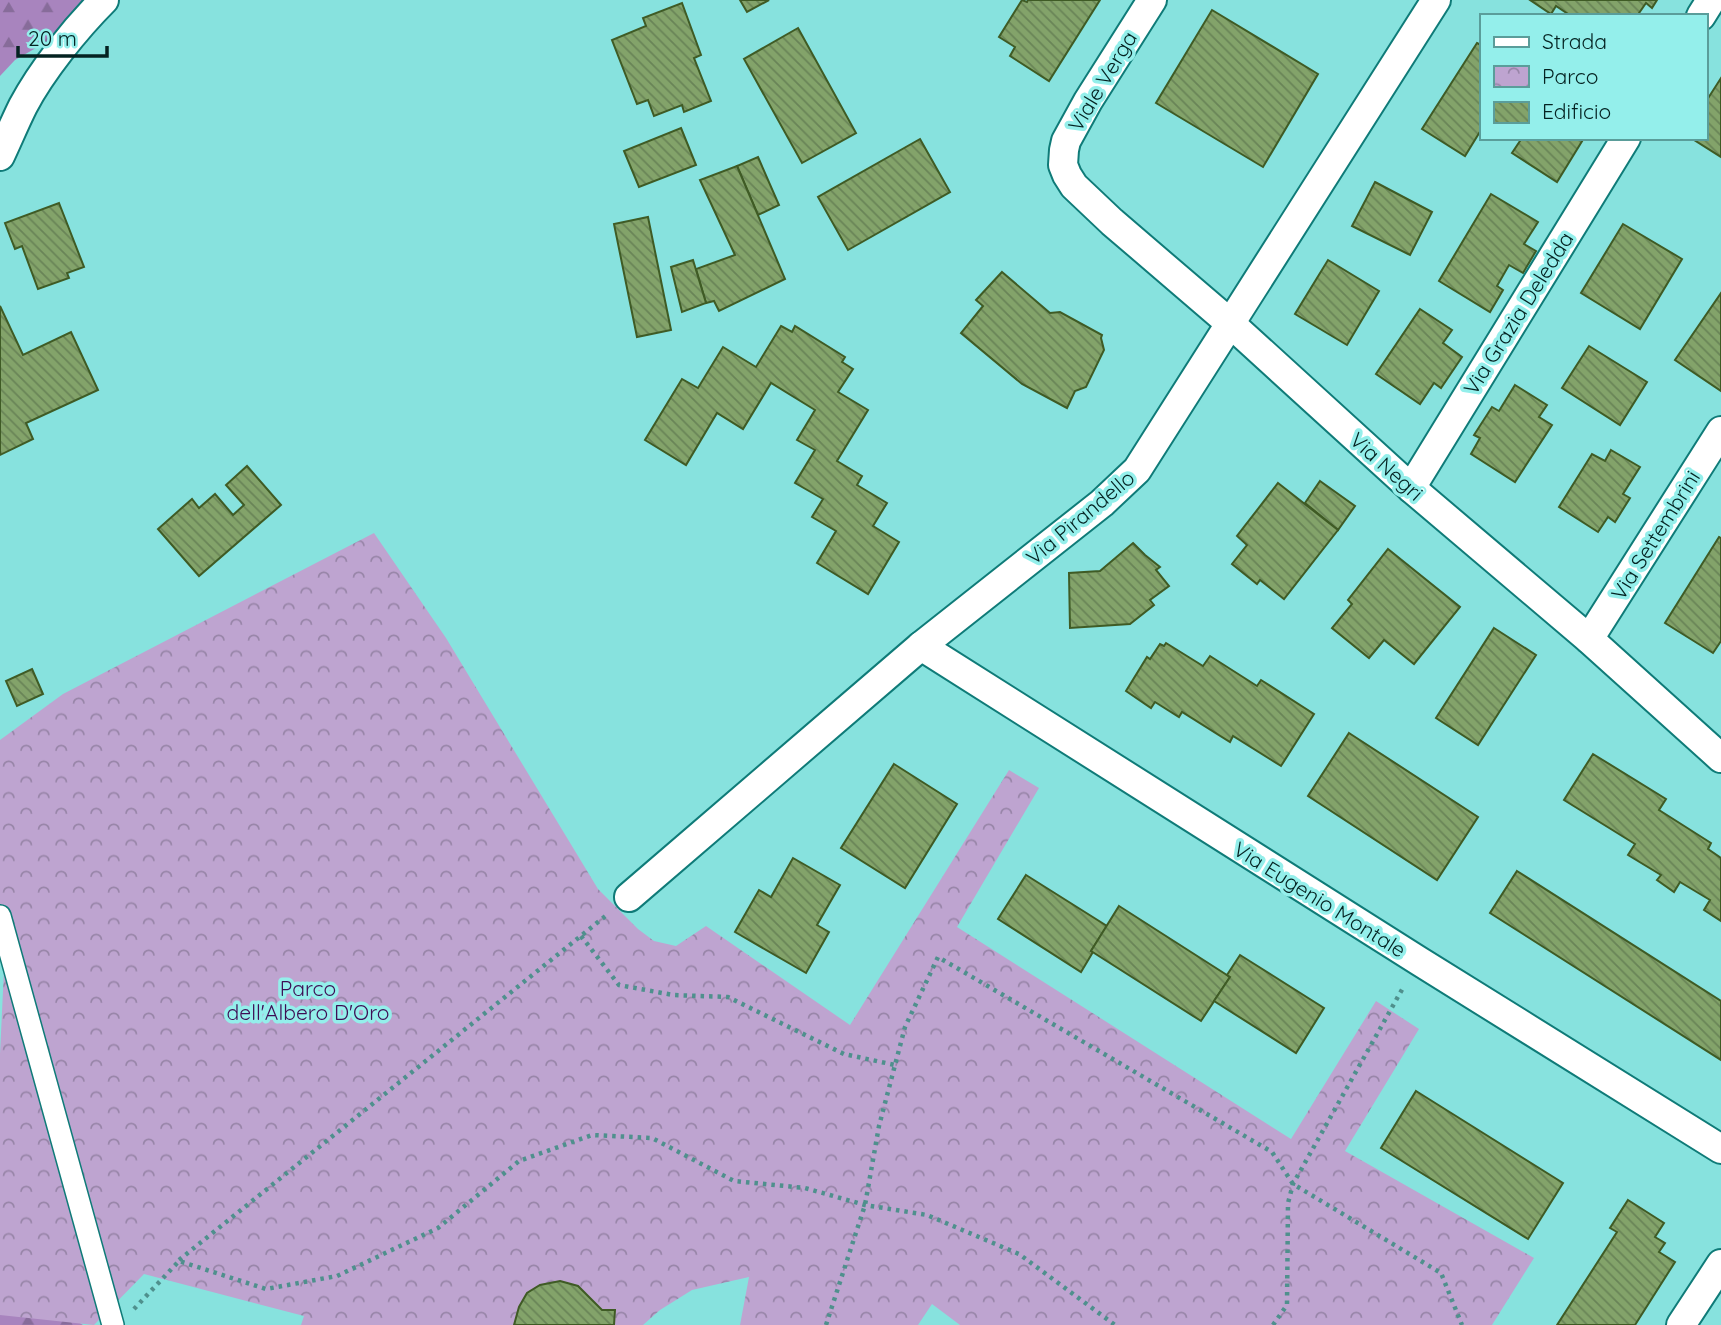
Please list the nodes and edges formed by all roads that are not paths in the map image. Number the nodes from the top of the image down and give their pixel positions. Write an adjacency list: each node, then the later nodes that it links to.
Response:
1 (104, 0): 5 (street)
2 (1152, 0): 6 (street, Viale Verga)
3 (1436, 0): 7 (street, Via Pirandello)
4 (1625, 140): 9 (street, Via Grazia Deledda)
5 (0, 156)
6 (1063, 165): 7 (street, Via Negri)
7 (1231, 324): 9 (street, Via Negri); 11 (street, Via Pirandello)
8 (1721, 431): 10 (street, Via Settembrini)
9 (1411, 488): 10 (street, Via Negri)
10 (1588, 639): 12 (street, Via Negri)
11 (920, 646): 13 (street, Via Pirandello); 15 (street, Via Eugenio Montale)
12 (1721, 758)
13 (629, 897)
14 (0, 915): 17 (street)
15 (1721, 1149)
16 (1721, 1264): 18 (street)
17 (120, 1320)
18 (1681, 1325)

